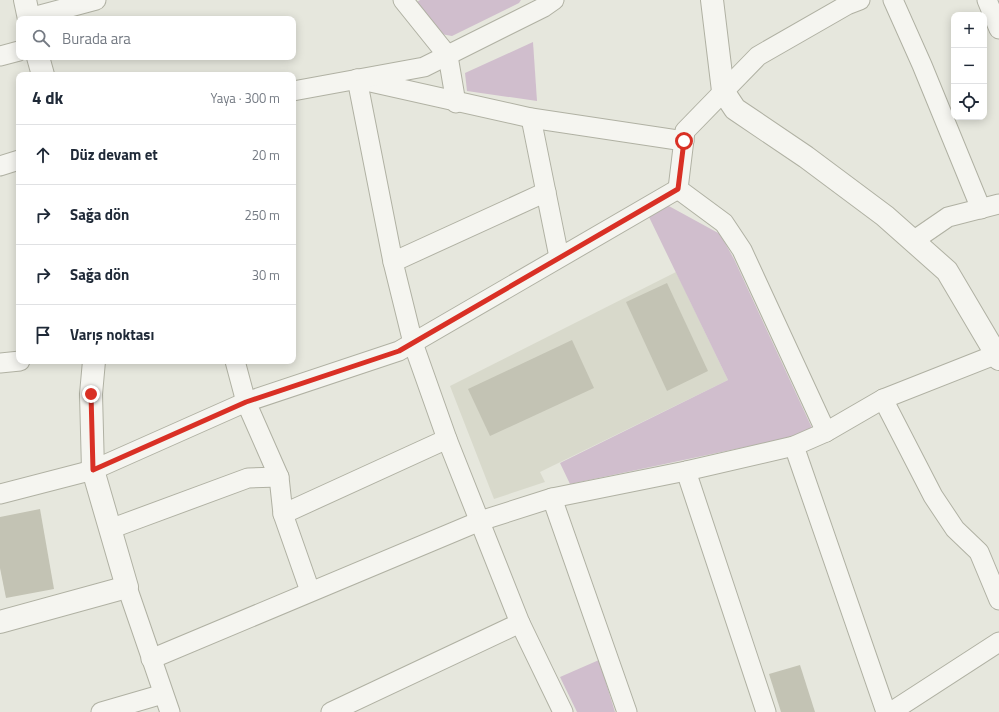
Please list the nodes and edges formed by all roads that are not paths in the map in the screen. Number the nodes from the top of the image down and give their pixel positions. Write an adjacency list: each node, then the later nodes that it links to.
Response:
1 (96, 0): 8 (street)
2 (403, 0): 12 (street)
3 (712, 0): 17 (street)
4 (860, 0): 17 (street)
5 (893, 0): 26 (street)
6 (987, 0): 9 (street)
7 (546, 2): 12 (street)
8 (28, 12)
9 (999, 29)
10 (16, 52): 11 (street)
11 (0, 56)
12 (448, 56): 15 (street); 18 (street)
13 (39, 60): 14 (street)
14 (41, 72)
15 (358, 79): 16 (street); 18 (street); 29 (street)
16 (296, 90)
17 (723, 91): 20 (street); 27 (street)
18 (456, 102): 19 (street)
19 (531, 118): 20 (street); 24 (street)
20 (684, 141): 23 (street)
21 (16, 161): 22 (street)
22 (0, 166)
23 (678, 189): 28 (street); 38 (street)
24 (546, 192): 28 (street); 29 (street)
25 (999, 204): 26 (street)
26 (980, 209): 27 (street)
27 (913, 241): 31 (street)
28 (559, 257): 30 (street)
29 (393, 262): 30 (street)
30 (413, 343): 37 (street); 39 (street)
31 (998, 356): 36 (street)
32 (16, 361): 33 (street)
33 (0, 363)
34 (94, 364): 41 (street)
35 (236, 364): 37 (street)
36 (883, 399): 38 (street); 51 (street)
37 (246, 402): 41 (street); 43 (street)
38 (826, 432): 40 (street)
39 (447, 439): 46 (street); 47 (street)
40 (794, 446): 42 (street); 63 (street)
41 (93, 470): 44 (street); 48 (street)
42 (686, 471): 45 (street); 62 (street)
43 (279, 477): 46 (street); 48 (street)
44 (0, 494)
45 (552, 498): 47 (street); 61 (street)
46 (283, 514): 50 (street)
47 (480, 521): 50 (street); 53 (street)
48 (110, 529): 49 (street)
49 (127, 588): 52 (street); 55 (street)
50 (310, 591): 55 (street)
51 (999, 600)
52 (0, 622)
53 (520, 623): 59 (street); 60 (street)
54 (999, 642): 64 (street)
55 (151, 659): 56 (street)
56 (163, 694): 57 (street); 58 (street)
57 (101, 712)
58 (170, 712)
59 (331, 712)
60 (563, 712)
61 (627, 712)
62 (766, 712)
63 (886, 712)
64 (891, 712)

